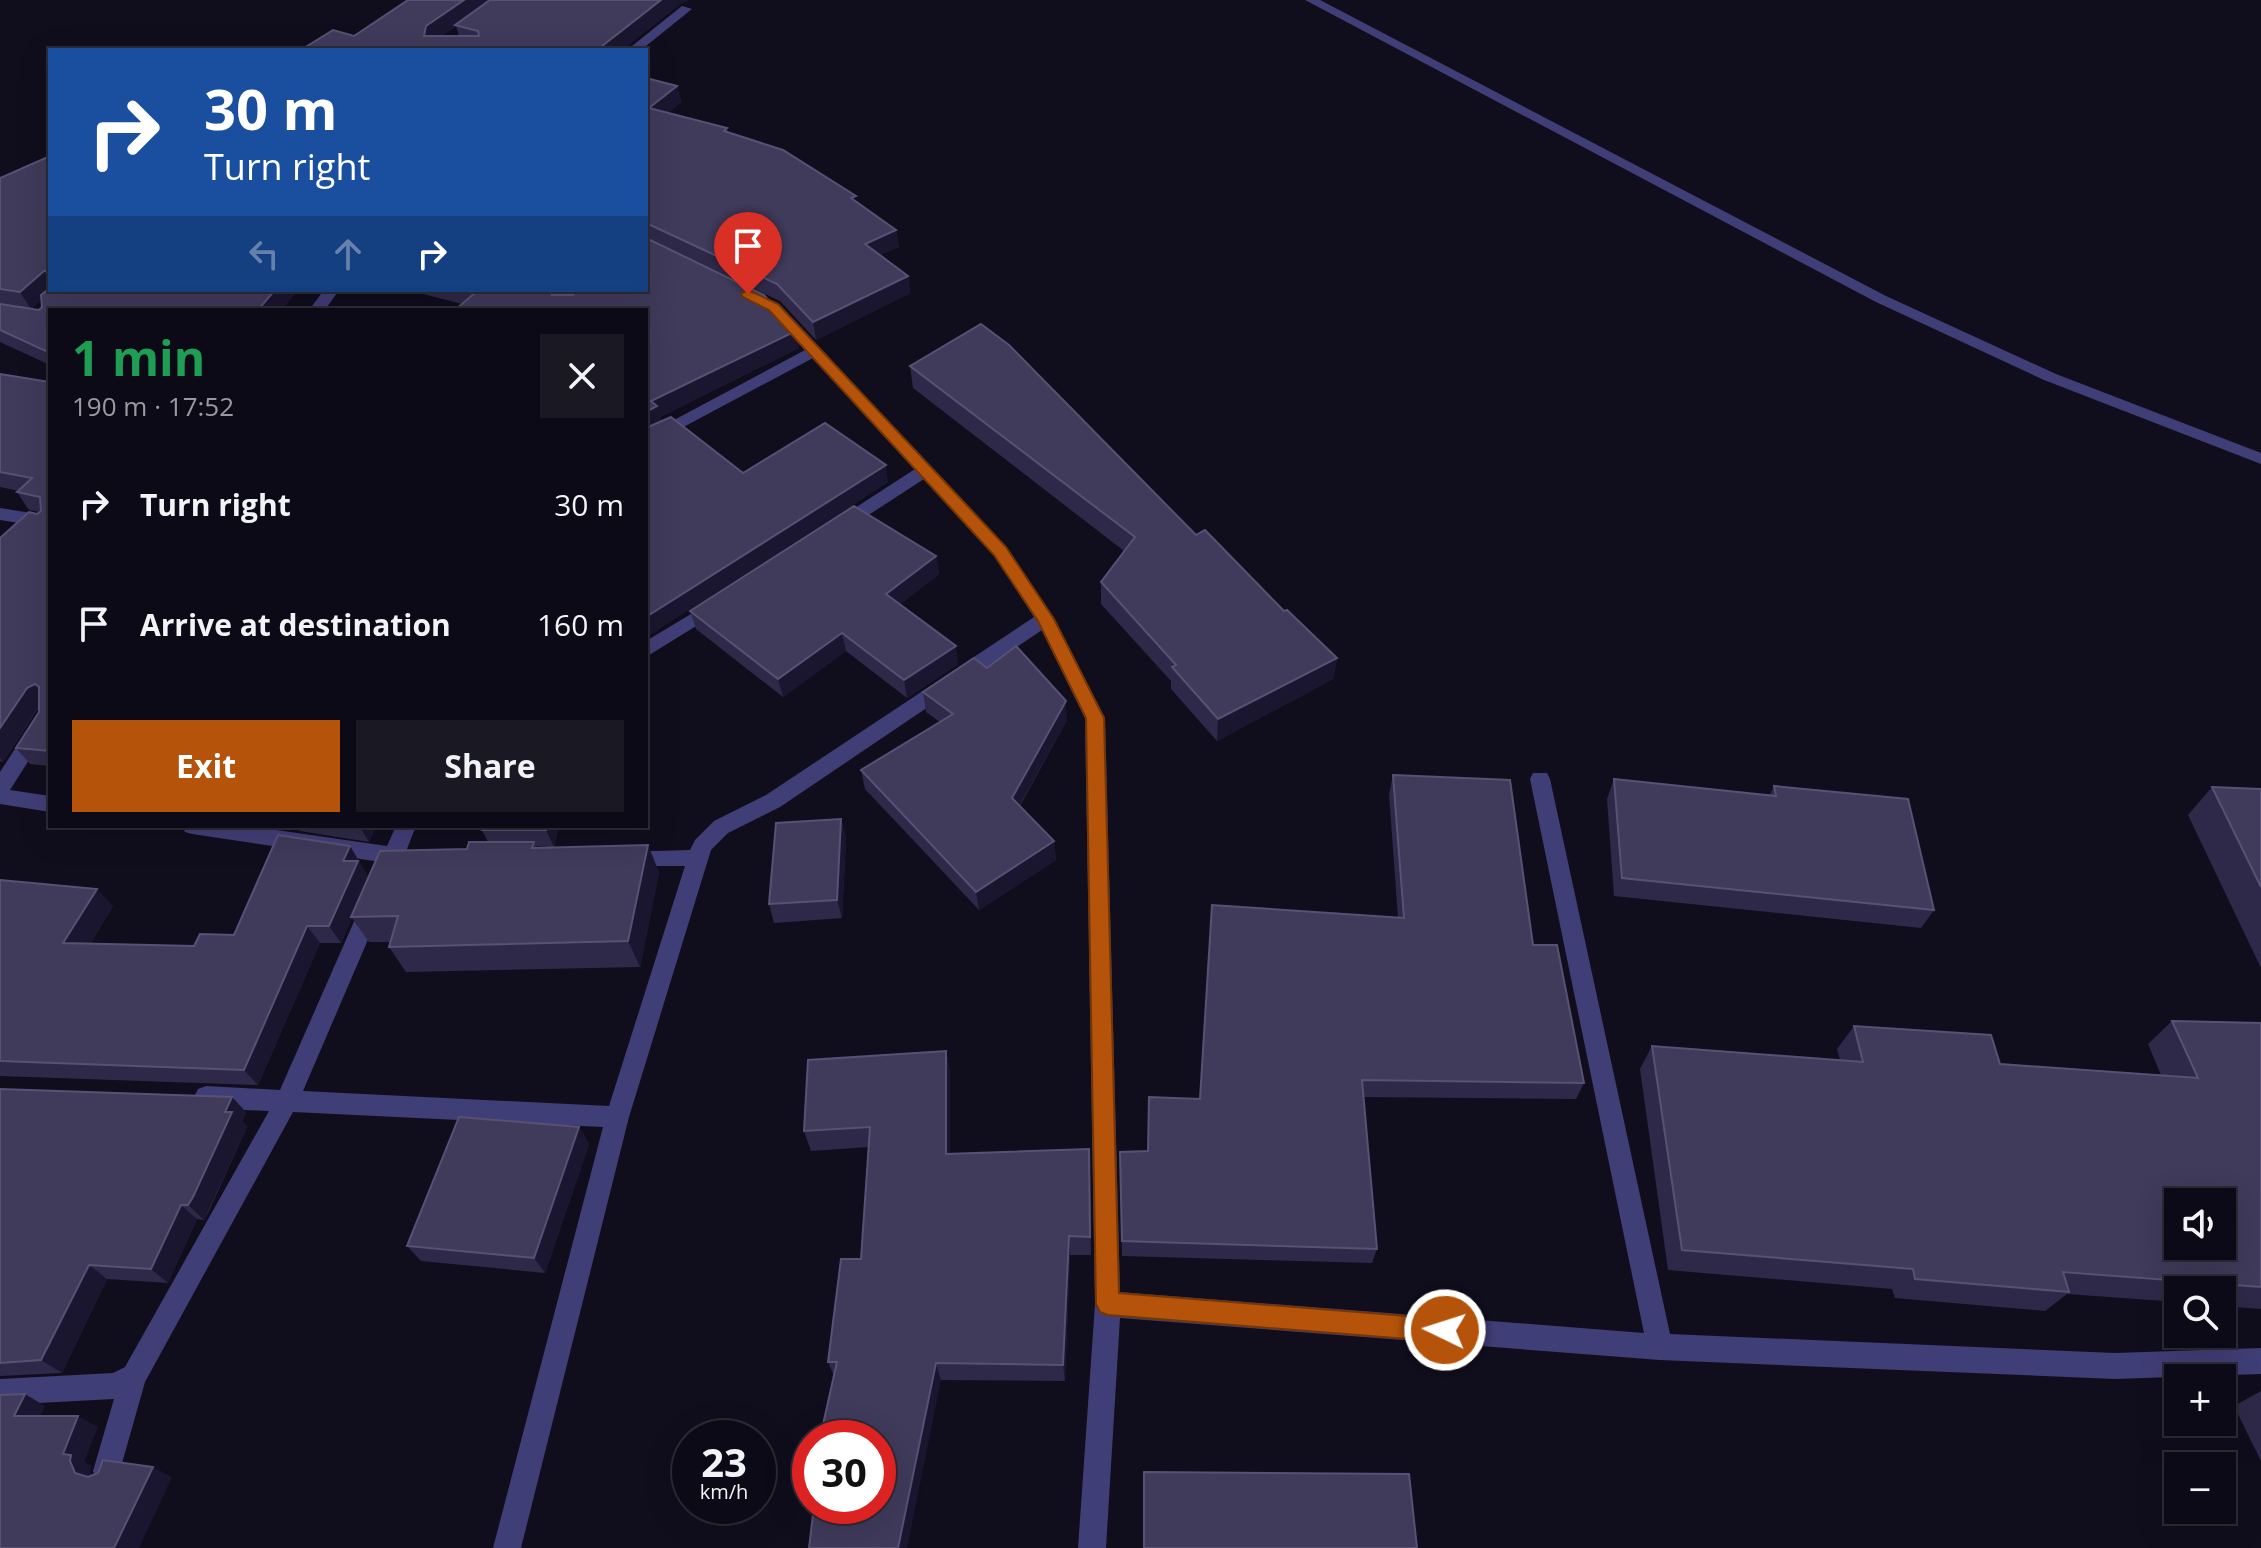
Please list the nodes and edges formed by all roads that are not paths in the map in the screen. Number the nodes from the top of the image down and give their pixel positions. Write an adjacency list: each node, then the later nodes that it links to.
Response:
1 (1311, 0): 7 (street)
2 (686, 9): 3 (street)
3 (636, 48)
4 (745, 293): 5 (street)
5 (815, 351): 6 (street); 8 (street)
6 (648, 441)
7 (2261, 459)
8 (925, 470): 11 (street); 13 (street)
9 (0, 514): 10 (street)
10 (48, 522)
11 (819, 539)
12 (726, 598): 14 (street)
13 (1045, 619): 25 (street); 29 (street)
14 (648, 649)
15 (48, 714): 17 (street)
16 (1540, 779): 30 (street)
17 (0, 788)
18 (0, 796): 19 (street)
19 (48, 804)
20 (205, 828): 22 (street)
21 (405, 828): 22 (street)
22 (393, 857): 23 (street); 27 (street)
23 (425, 857)
24 (601, 858): 25 (street)
25 (696, 858): 28 (street)
26 (175, 1096): 27 (street)
27 (287, 1100): 28 (street); 32 (street)
28 (617, 1117): 35 (street)
29 (1108, 1304): 30 (street); 36 (street)
30 (1660, 1347): 31 (street)
31 (2261, 1361)
32 (134, 1376): 33 (street); 34 (street)
33 (0, 1392)
34 (107, 1471)
35 (507, 1548)
36 (1092, 1548)

